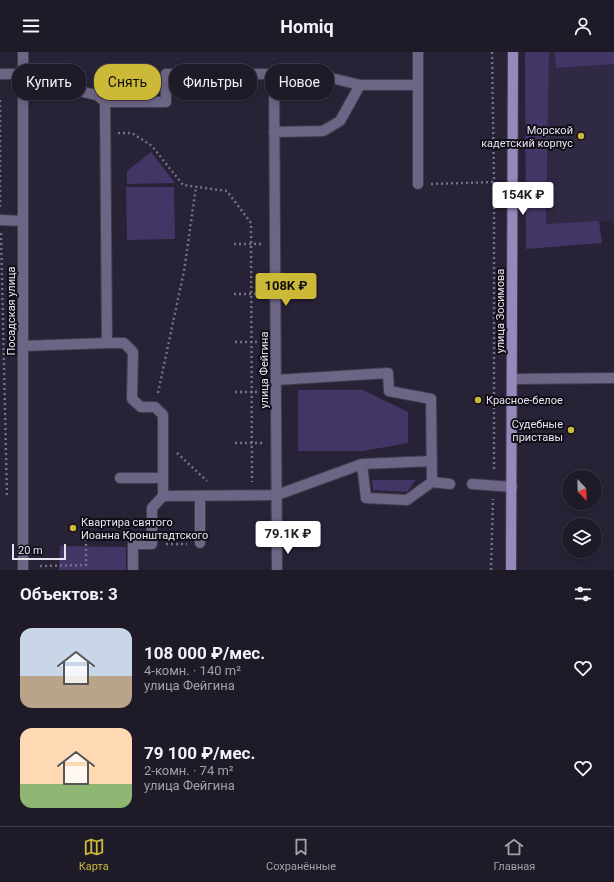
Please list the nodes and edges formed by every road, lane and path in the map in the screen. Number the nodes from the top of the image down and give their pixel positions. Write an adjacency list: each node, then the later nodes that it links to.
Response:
1 (24, 52): 5 (street, Посадская улица)
2 (418, 52): 11 (street)
3 (492, 52): 21 (path)
4 (513, 52): 38 (main road, улица Зосимова)
5 (24, 64)
6 (0, 74): 7 (street)
7 (12, 74)
8 (265, 74): 16 (street)
9 (334, 79): 10 (street)
10 (360, 85): 11 (street); 18 (street)
11 (418, 85): 22 (street)
12 (86, 93): 16 (street)
13 (0, 100): 17 (path)
14 (24, 100): 25 (street, Посадская улица)
15 (274, 100): 18 (street, улица Фейгина)
16 (105, 102): 19 (street)
17 (0, 124): 20 (path)
18 (274, 132): 28 (street, улица Фейгина)
19 (105, 134): 23 (path); 35 (street)
20 (0, 181): 24 (path)
21 (494, 182): 22 (path); 56 (path)
22 (418, 184)
23 (196, 187): 27 (path); 43 (path)
24 (0, 220): 25 (street); 62 (path)
25 (24, 221): 36 (street, Посадская улица)
26 (234, 244): 27 (path)
27 (251, 244): 28 (path); 30 (path)
28 (275, 244): 31 (street, улица Фейгина)
29 (234, 294): 30 (path)
30 (251, 294): 31 (path); 33 (path)
31 (275, 294): 34 (street, улица Фейгина)
32 (235, 342): 33 (path)
33 (252, 342): 34 (path); 41 (path)
34 (276, 342): 39 (street, улица Фейгина)
35 (107, 343): 36 (street); 51 (street)
36 (23, 346): 67 (street, Посадская улица)
37 (614, 378): 38 (street)
38 (512, 379): 57 (main road, улица Зосимова)
39 (276, 380): 42 (street, улица Фейгина); 48 (street)
40 (235, 392): 41 (path)
41 (252, 392): 42 (path); 45 (path)
42 (276, 392): 46 (street, улица Фейгина)
43 (158, 396)
44 (235, 443): 45 (path)
45 (252, 443): 46 (path); 58 (path)
46 (276, 443): 59 (street, улица Фейгина)
47 (176, 453): 55 (path)
48 (432, 461): 49 (street); 52 (street)
49 (362, 464): 52 (street); 59 (street)
50 (120, 478): 51 (street)
51 (163, 478): 60 (street)
52 (432, 482): 53 (street)
53 (450, 484)
54 (472, 484): 56 (street)
55 (211, 486)
56 (494, 486): 57 (street); 70 (path)
57 (512, 487): 71 (main road, улица Зосимова)
58 (252, 495): 59 (street); 61 (street)
59 (277, 495): 69 (street, улица Фейгина)
60 (163, 496): 61 (street); 65 (street)
61 (200, 496): 64 (street)
62 (7, 498)
63 (86, 539): 66 (path)
64 (200, 543): 65 (path)
65 (152, 544): 68 (street)
66 (40, 566)
67 (23, 570)
68 (133, 570)
69 (277, 570)
70 (491, 570)
71 (511, 570)

